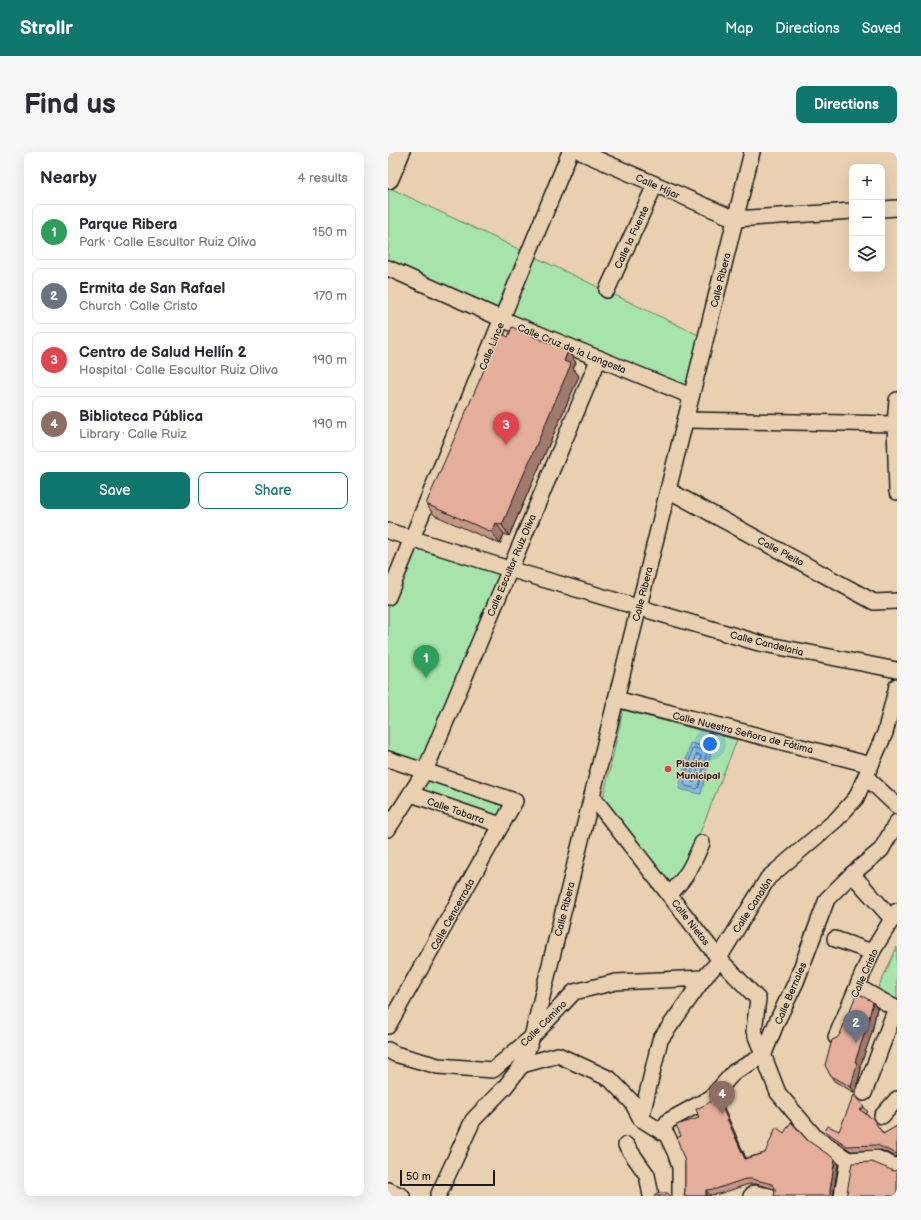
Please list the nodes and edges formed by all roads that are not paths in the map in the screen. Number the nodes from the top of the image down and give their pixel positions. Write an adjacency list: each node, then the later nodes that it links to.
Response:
1 (399, 152): 5 (street)
2 (570, 152): 13 (street, Calle Lince)
3 (581, 152): 6 (street, Calle Híjar)
4 (752, 152): 10 (street, Calle Ribera)
5 (388, 178)
6 (655, 185): 10 (street, Calle Híjar); 12 (street, Calle la Fuente)
7 (897, 208): 8 (street)
8 (885, 209)
9 (849, 211): 10 (street)
10 (735, 219): 15 (street, Calle Ribera)
11 (388, 268): 13 (street, Calle Cruz de la Langosta)
12 (607, 290)
13 (502, 319): 14 (street, Calle Cruz de la Langosta); 22 (street, Calle Lince)
14 (598, 358): 15 (street, Calle Cruz de la Langosta); 23 (street, Calle Escultor Ruiz Oliva)
15 (691, 396): 17 (street, Calle Ribera)
16 (897, 400): 18 (street)
17 (685, 420): 18 (street); 19 (street, Calle Ribera)
18 (895, 424): 20 (street)
19 (668, 490): 25 (street, Calle Pleito); 26 (street, Calle Ribera)
20 (897, 492)
21 (388, 531): 22 (street, Calle Candelaria)
22 (412, 539): 23 (street, Calle Candelaria); 24 (street, Calle Lince)
23 (509, 569): 26 (street, Calle Candelaria); 32 (street, Calle Escultor Ruiz Oliva)
24 (388, 597)
25 (897, 601)
26 (639, 607): 27 (street, Calle Candelaria); 29 (street, Calle Ribera)
27 (897, 670)
28 (897, 686): 31 (street, Calle Canalón)
29 (616, 699): 31 (street, Calle Nuestra Señora de Fátima); 34 (street, Calle Ribera)
30 (388, 759): 32 (street)
31 (868, 771): 35 (street); 45 (street, Calle Canalón)
32 (425, 772): 33 (street, Calle Escultor Ruiz Oliva); 37 (street, Calle Cencerrada)
33 (410, 794): 37 (street, Calle Tobarra); 38 (street, Calle Escultor Ruiz Oliva)
34 (592, 796): 41 (street, Calle Nietos); 50 (street, Calle Ribera)
35 (897, 806)
36 (897, 822): 40 (street, Calle Bernales)
37 (501, 825): 49 (street, Calle Cencerrada)
38 (388, 829)
39 (702, 843): 41 (street)
40 (852, 874): 42 (street); 53 (street, Calle Bernales)
41 (669, 895): 45 (street, Calle Nietos)
42 (895, 916): 44 (street, Calle Cristo)
43 (835, 939): 44 (street)
44 (872, 952): 47 (street, Calle Cristo)
45 (720, 960): 46 (street, Calle Canalón); 53 (street, Calle Nietos)
46 (704, 978): 50 (street, Calle Camino); 58 (street, Calle Canalón)
47 (858, 987): 48 (street); 51 (street, Calle Cristo)
48 (896, 1009): 55 (street)
49 (388, 1026)
50 (532, 1037): 52 (street, Calle Camino); 54 (street, Calle Ribera)
51 (836, 1037)
52 (388, 1050)
53 (763, 1056): 59 (street); 61 (street)
54 (522, 1065): 58 (street); 65 (street, Calle Ribera)
55 (864, 1093)
56 (897, 1099): 57 (street)
57 (882, 1116)
58 (641, 1119): 59 (street)
59 (662, 1132): 67 (street)
60 (626, 1145): 66 (street)
61 (848, 1160): 62 (street); 70 (street)
62 (897, 1166)
63 (388, 1190): 64 (street)
64 (402, 1196)
65 (438, 1196)
66 (651, 1196)
67 (680, 1196)
68 (751, 1196): 69 (street)
69 (770, 1196)
70 (842, 1196)

